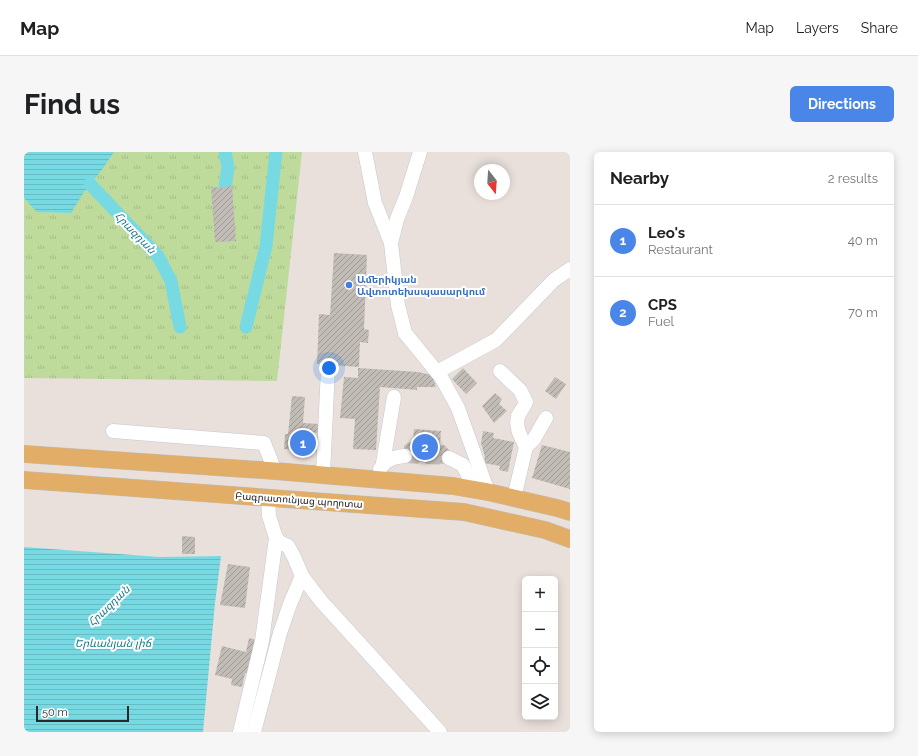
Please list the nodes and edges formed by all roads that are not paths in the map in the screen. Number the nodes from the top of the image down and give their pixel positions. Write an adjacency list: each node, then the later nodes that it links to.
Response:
1 (365, 152): 3 (street)
2 (420, 152): 3 (street)
3 (391, 243): 7 (street)
4 (570, 269): 7 (street)
5 (328, 369): 18 (street)
6 (500, 371): 11 (street)
7 (437, 372): 21 (street)
8 (394, 397): 15 (street)
9 (546, 418): 11 (street)
10 (113, 431): 17 (street)
11 (526, 447): 24 (street)
12 (24, 454): 16 (main road)
13 (405, 456): 15 (street)
14 (449, 458): 21 (street)
15 (383, 463): 19 (street)
16 (201, 466): 17 (main road); 22 (main road)
17 (275, 471): 18 (main road)
18 (323, 474): 19 (main road)
19 (374, 478): 21 (main road)
20 (24, 480): 22 (main road, Բագրատունյաց պողոտա)
21 (482, 491): 24 (main road)
22 (198, 493): 23 (main road, Բագրատունյաց պողոտա)
23 (268, 498): 26 (street); 27 (main road, Բագրատունյաց պողոտա)
24 (514, 498): 25 (main road)
25 (570, 512)
26 (276, 538): 28 (street); 29 (street)
27 (570, 539)
28 (302, 576): 30 (street); 31 (street)
29 (240, 732)
30 (254, 732)
31 (440, 732)

